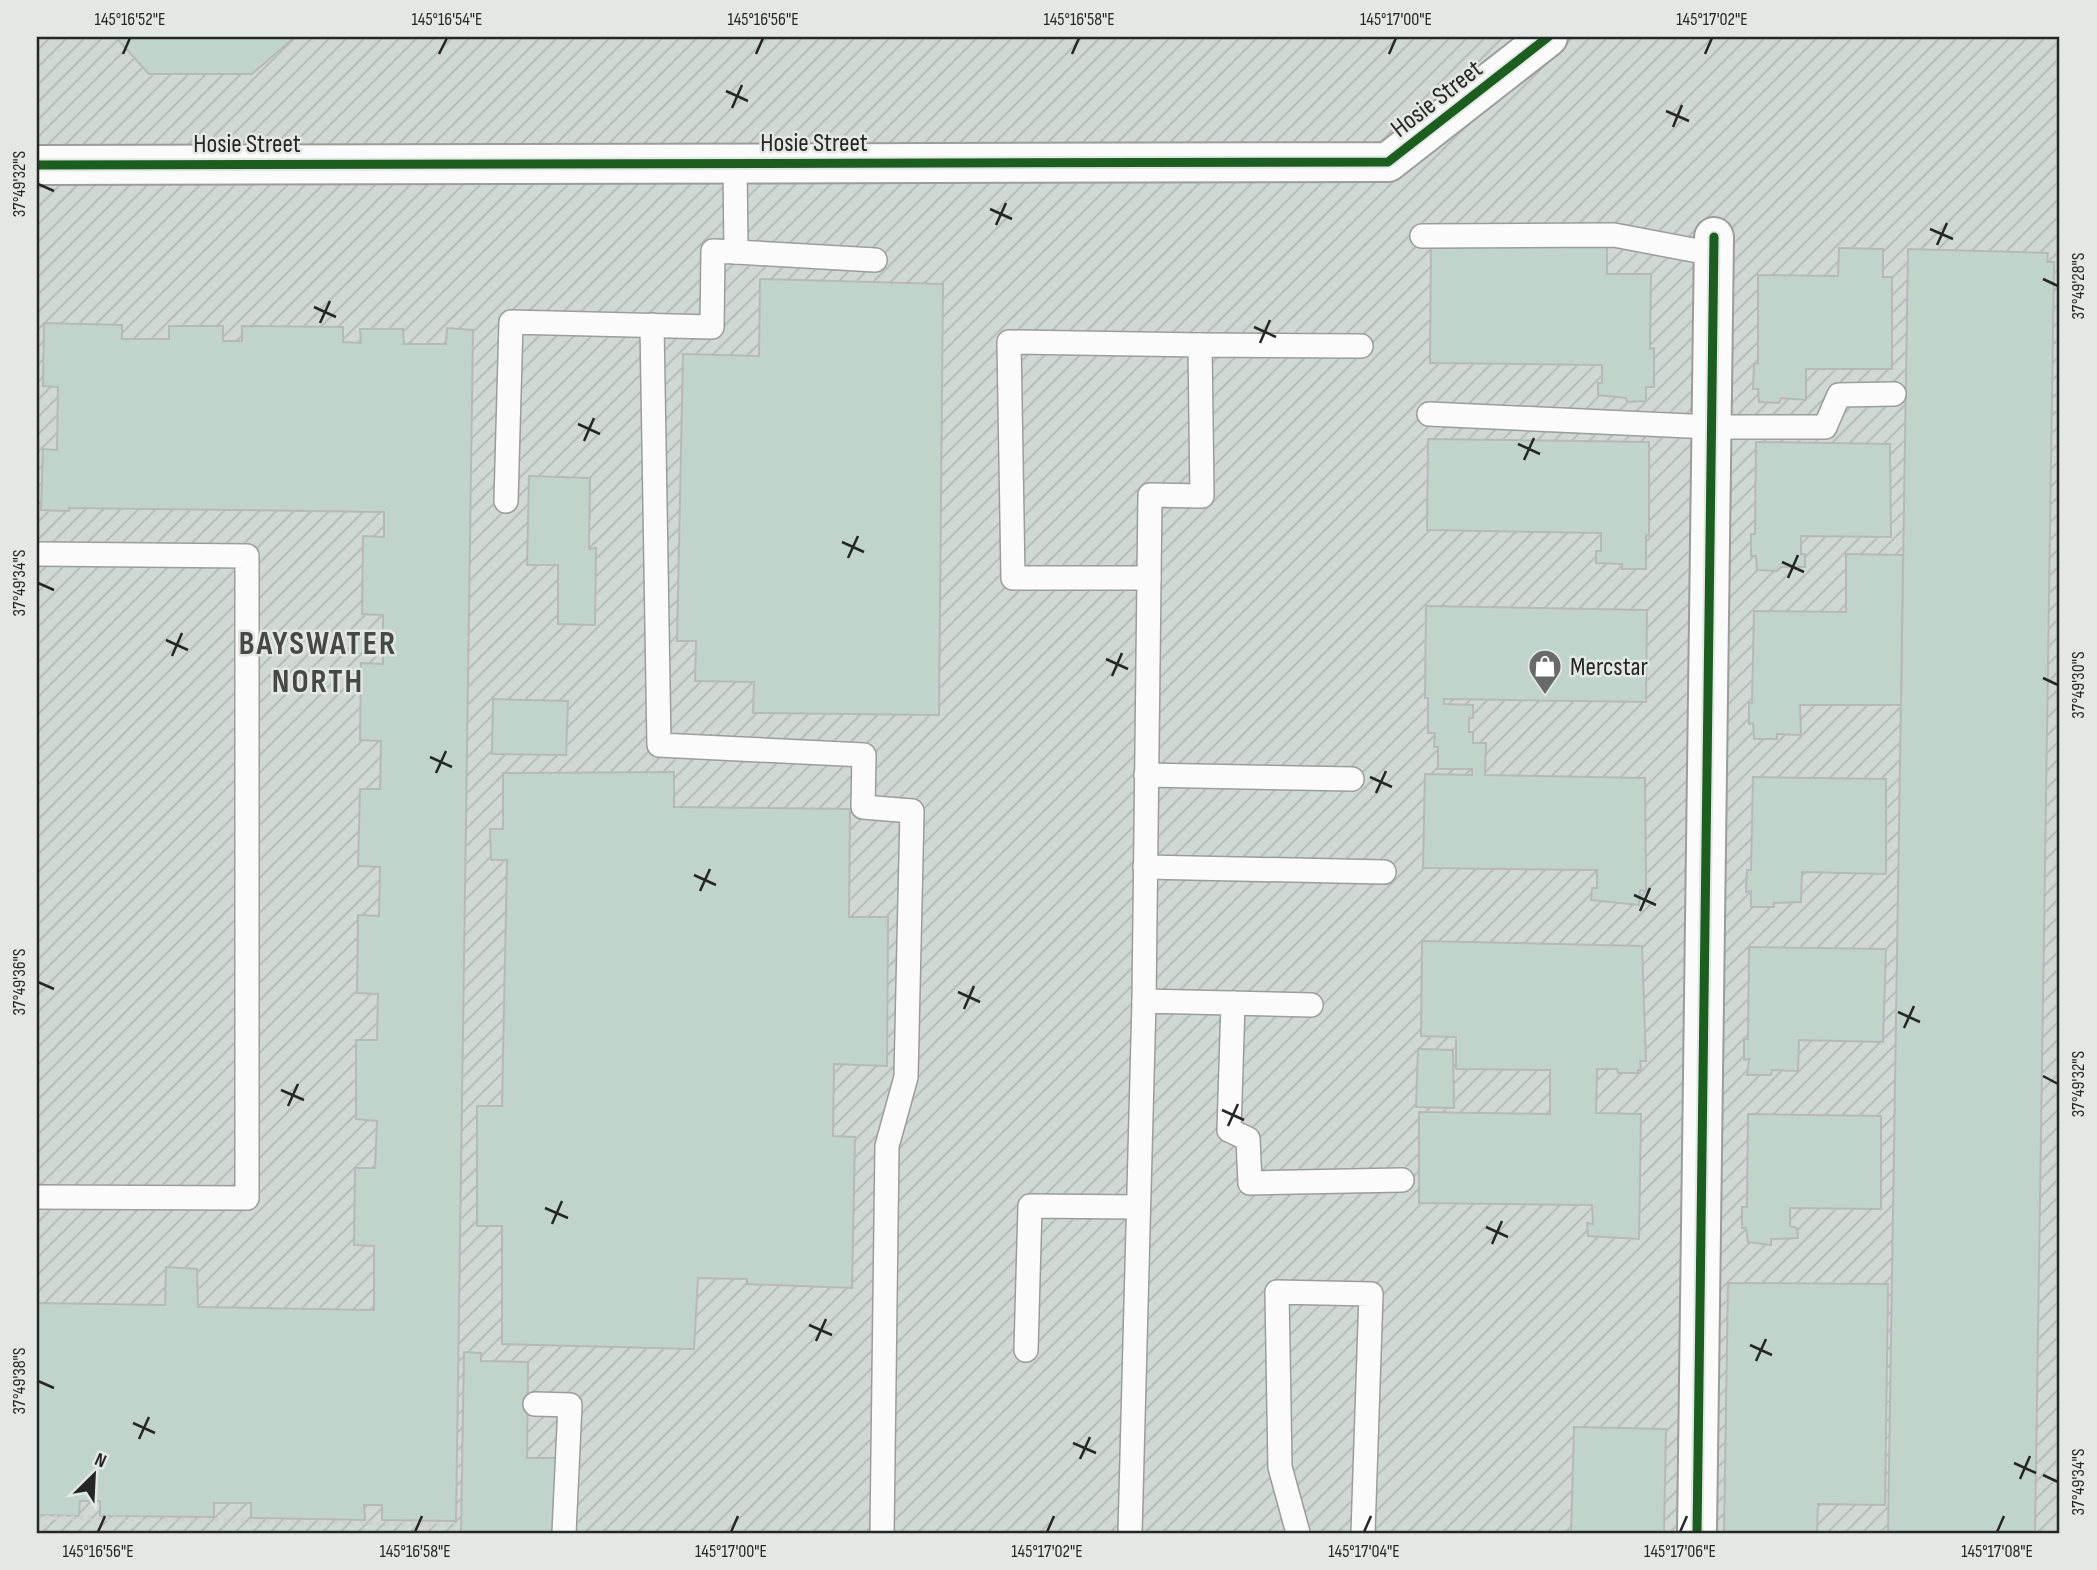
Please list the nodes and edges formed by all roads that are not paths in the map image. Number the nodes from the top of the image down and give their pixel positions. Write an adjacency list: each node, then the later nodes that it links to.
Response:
1 (1548, 37): 2 (street, Hosie Street)
2 (735, 163): 3 (street, Hosie Street); 6 (lane)
3 (37, 165)
4 (1422, 236): 5 (lane)
5 (1714, 246): 13 (street)
6 (736, 252): 7 (lane); 8 (lane)
7 (875, 260)
8 (652, 326): 14 (lane); 30 (lane)
9 (1200, 345): 10 (lane); 16 (lane); 16 (lane)
10 (1361, 346)
11 (1894, 394): 13 (lane)
12 (1429, 414): 13 (lane)
13 (1711, 427): 34 (street)
14 (506, 501)
15 (37, 554): 25 (lane)
16 (1149, 578): 17 (lane)
17 (1146, 775): 18 (lane); 19 (lane)
18 (1352, 779)
19 (1145, 867): 20 (lane); 21 (lane)
20 (1384, 872)
21 (1143, 1001): 22 (lane); 26 (lane)
22 (1233, 1003): 23 (lane); 24 (lane)
23 (1311, 1005)
24 (1402, 1180)
25 (37, 1197)
26 (1138, 1207): 27 (lane); 31 (lane)
27 (1026, 1350)
28 (535, 1404): 29 (lane)
29 (564, 1533)
30 (882, 1533)
31 (1130, 1533)
32 (1298, 1533): 33 (lane)
33 (1363, 1533)
34 (1697, 1533)

